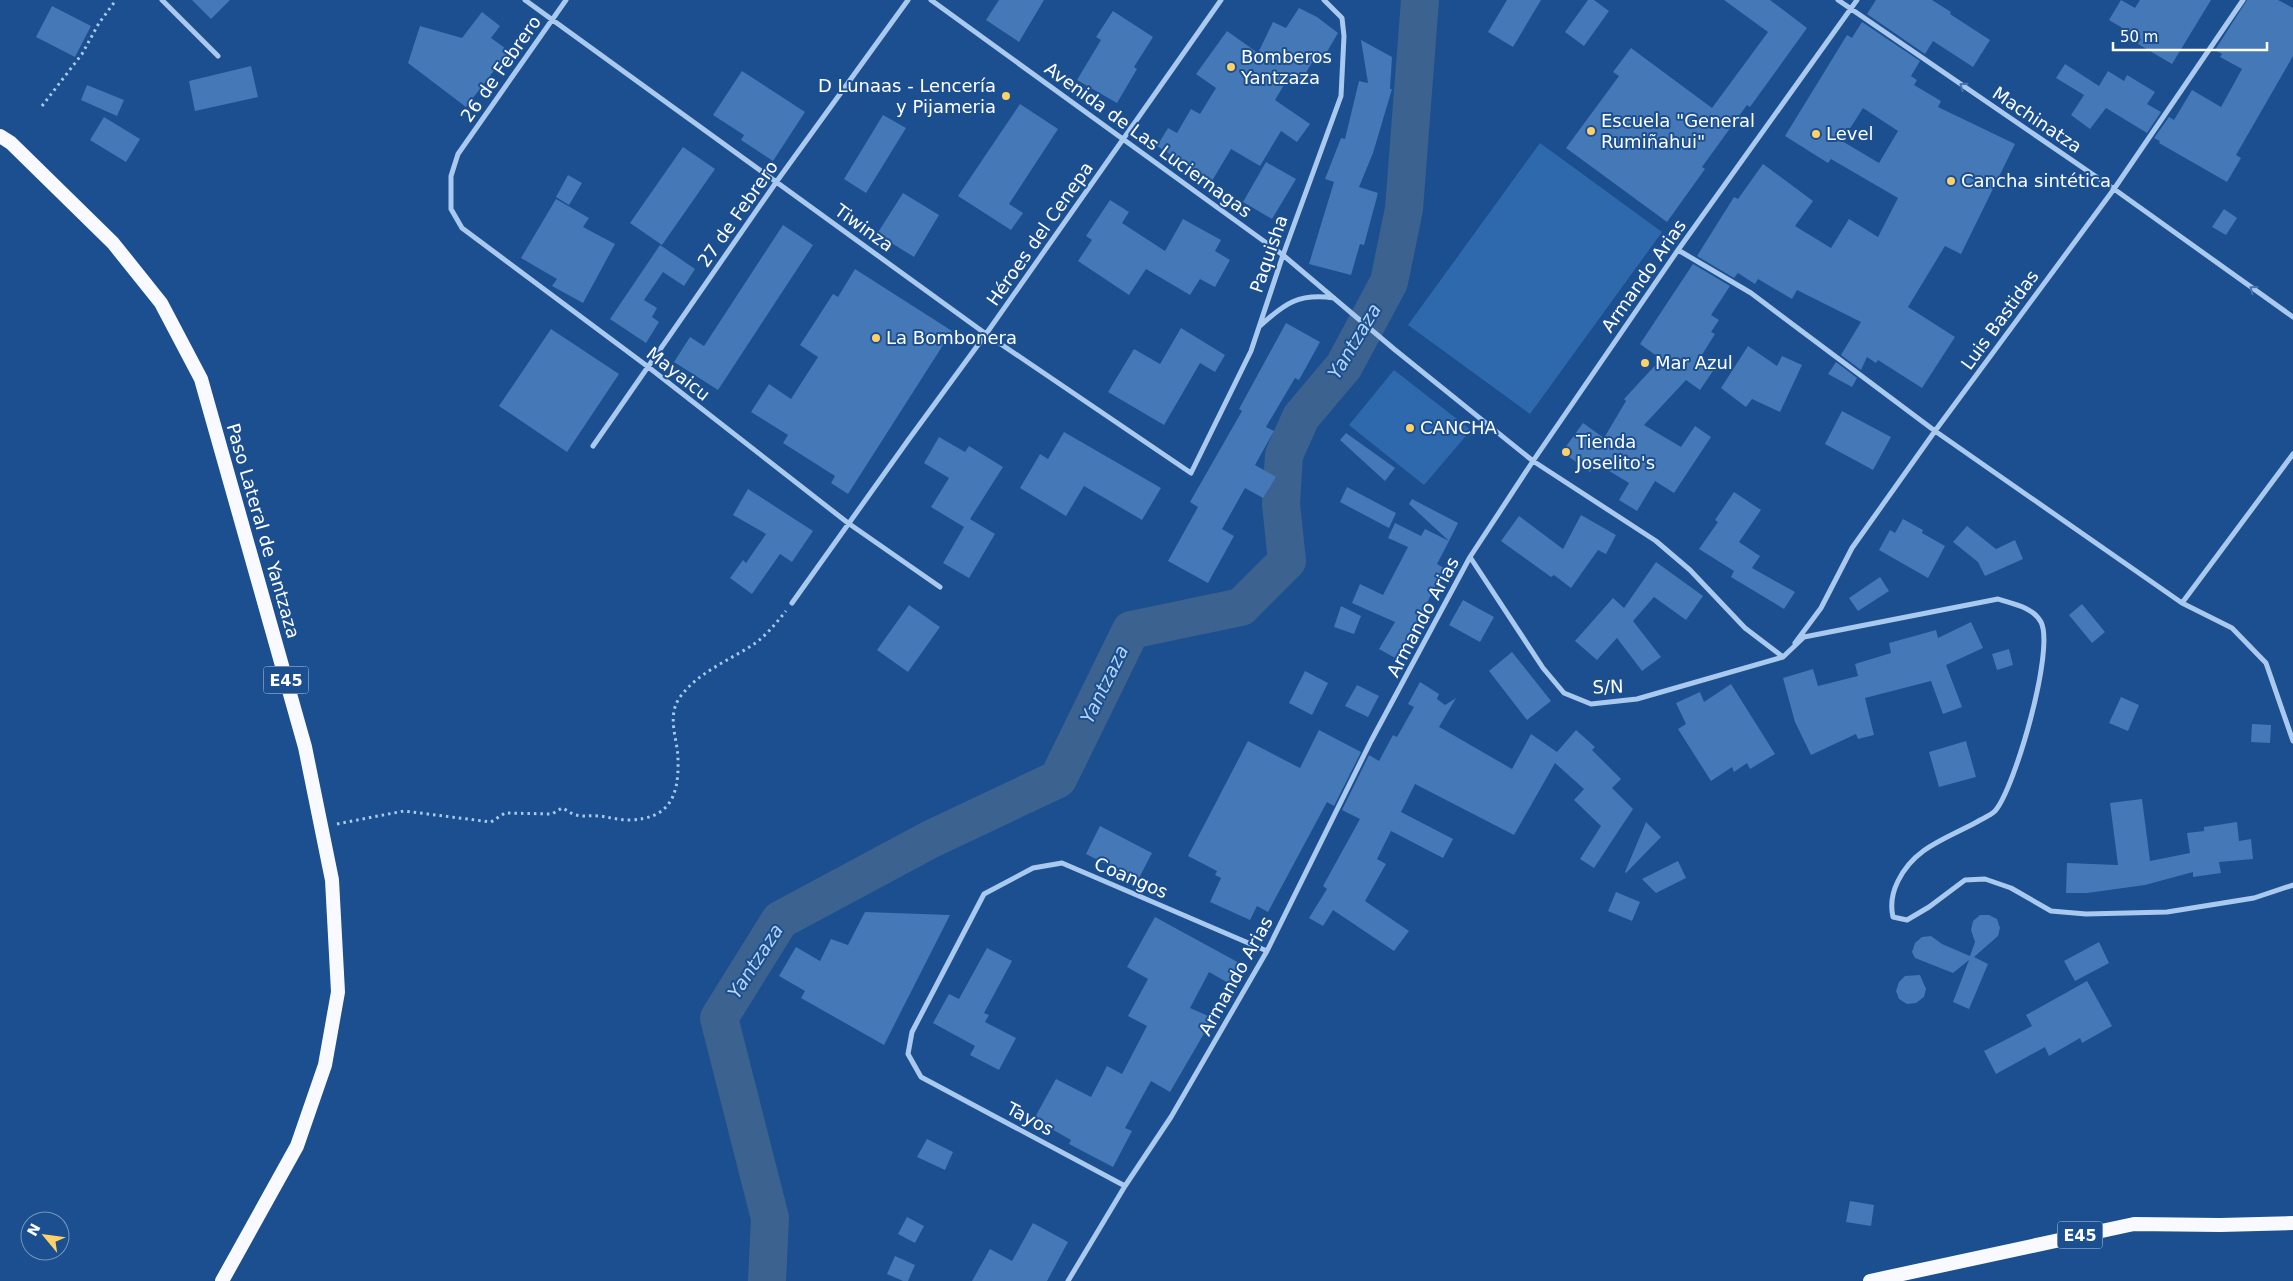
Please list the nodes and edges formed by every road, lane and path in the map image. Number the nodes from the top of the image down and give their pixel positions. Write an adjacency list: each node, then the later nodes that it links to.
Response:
1 (116, 0): 15 (path)
2 (162, 0): 14 (street)
3 (524, 0): 13 (street, Tiwinza)
4 (566, 0): 13 (street, 26 de Febrero)
5 (908, 0): 19 (street, 27 de Febrero)
6 (931, 0): 17 (street, Avenida de Las Luciernagas)
7 (1221, 0): 17 (street, Héroes del Cenepa)
8 (1324, 0): 22 (street, Paquisha)
9 (1838, 0): 12 (street, Machinatza)
10 (1857, 0): 12 (street, Armando Arias)
11 (2243, 0): 20 (street, Luis Bastidas)
12 (1851, 9): 20 (street, Machinatza, one-way to 12); 21 (street, Armando Arias)
13 (552, 20): 18 (street, 26 de Febrero); 19 (street, Tiwinza)
14 (218, 56)
15 (42, 106)
16 (0, 136): 40 (highway, Paso Lateral de Yantzaza / E45)
17 (1124, 139): 22 (street, Avenida de Las Luciernagas); 26 (street, Héroes del Cenepa)
18 (458, 154): 27 (street, Mayaicu)
19 (777, 182): 26 (street, Tiwinza); 27 (street, 27 de Febrero)
20 (2114, 189): 24 (street, Machinatza, one-way to 20); 28 (street, Luis Bastidas)
21 (1678, 250): 28 (street); 31 (street, Armando Arias)
22 (1283, 255): 23 (street, Avenida de Las Luciernagas); 25 (street, Paquisha)
23 (1335, 298): 25 (street); 31 (street, Avenida de Las Luciernagas)
24 (2293, 318)
25 (1259, 327): 32 (street, Paquisha)
26 (986, 334): 32 (street, Tiwinza); 33 (street, Héroes del Cenepa)
27 (647, 366): 29 (street, 27 de Febrero); 33 (street, Mayaicu)
28 (1935, 431): 36 (street); 38 (street, Luis Bastidas)
29 (593, 446)
30 (2293, 454): 36 (street)
31 (1533, 461): 34 (street, Armando Arias); 38 (street)
32 (1191, 472)
33 (848, 523): 35 (street, Mayaicu); 37 (street, Héroes del Cenepa)
34 (1470, 558): 38 (street, S/N); 42 (street, Armando Arias)
35 (940, 587)
36 (2182, 602): 39 (street)
37 (792, 603): 40 (path)
38 (1783, 657): 41 (street)
39 (2293, 742)
40 (322, 828): 46 (highway, Paso Lateral de Yantzaza / E45)
41 (2293, 885)
42 (1267, 951): 43 (street, Coangos); 44 (street, Armando Arias)
43 (921, 1077): 44 (street, Tayos)
44 (1125, 1186): 47 (street, Armando Arias)
45 (2293, 1223): 48 (highway, E45)
46 (222, 1281)
47 (1068, 1281)
48 (1870, 1281)

